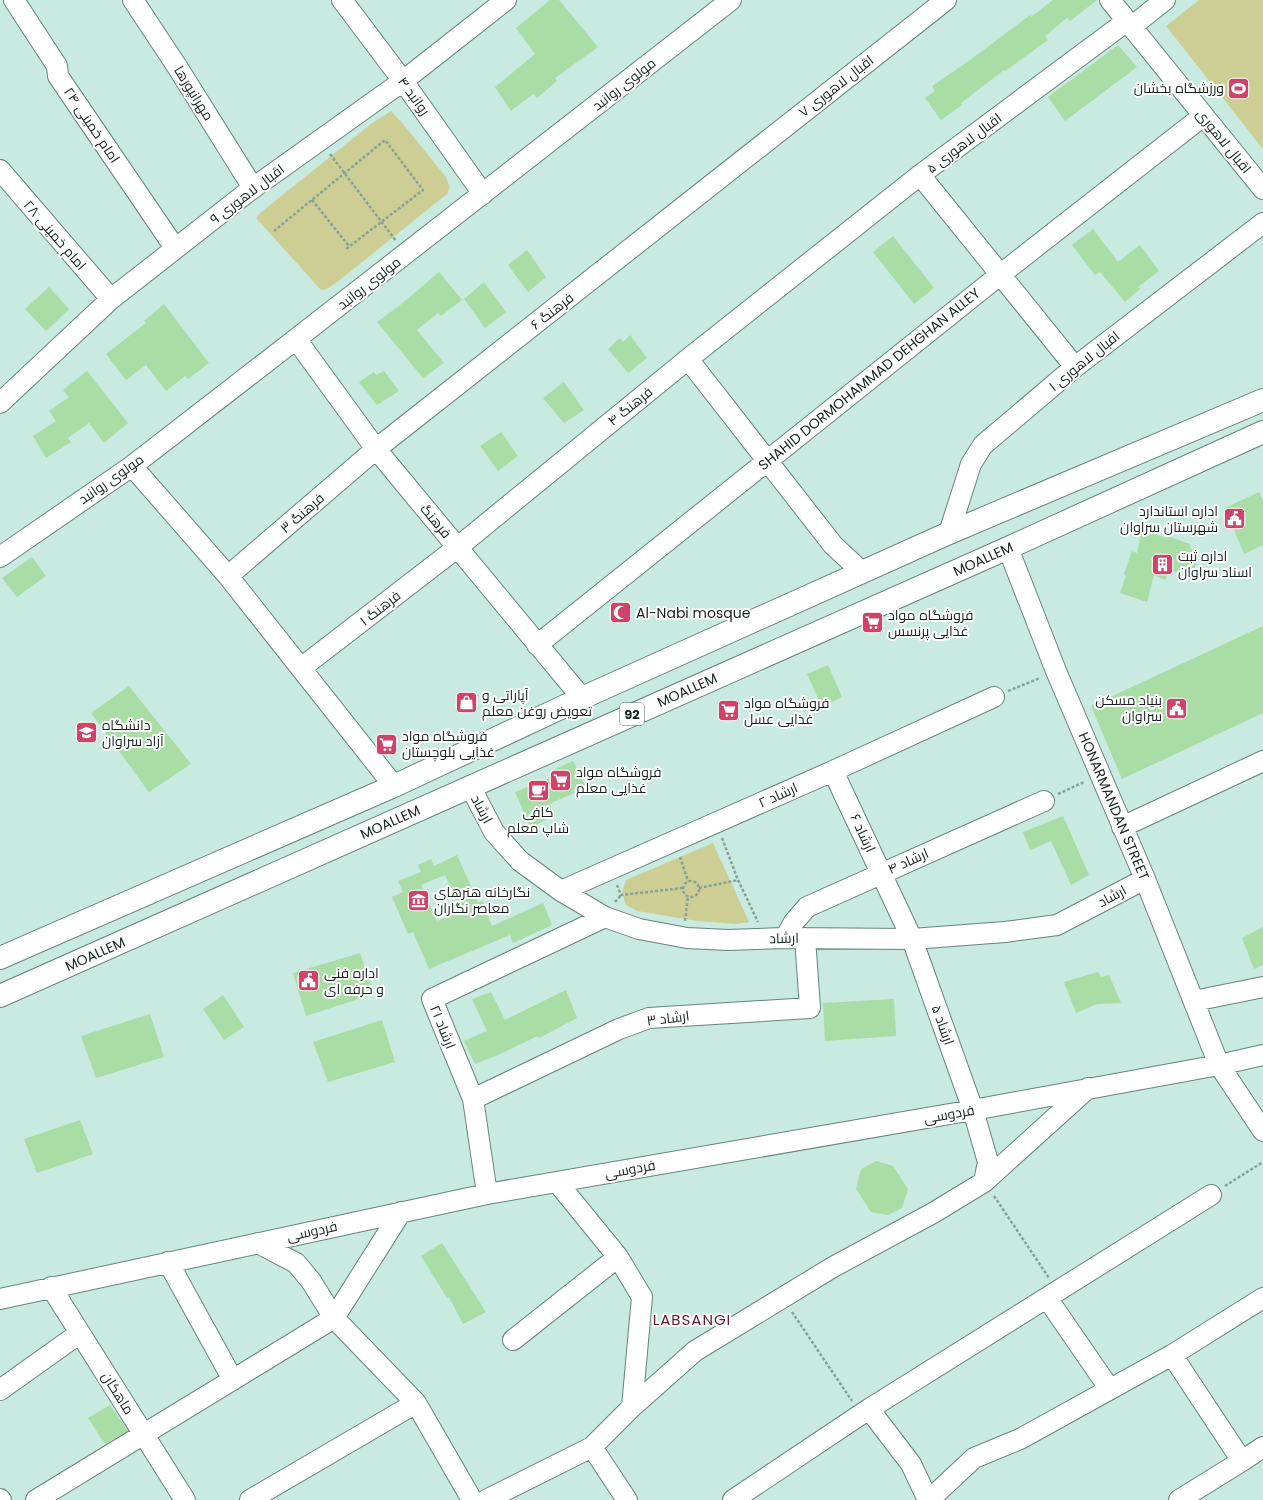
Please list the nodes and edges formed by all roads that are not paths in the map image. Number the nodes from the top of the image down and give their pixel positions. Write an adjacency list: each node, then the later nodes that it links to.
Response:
1 (14, 0): 19 (street, امام خمینی ۲۴)
2 (133, 0): 15 (street, مهرانپورها)
3 (342, 0): 10 (street, روانبد ۴)
4 (506, 0): 10 (street, اقبال لاهوری ۹)
5 (730, 0): 17 (street, مولوی روانبد)
6 (946, 0): 13 (street, اقبال لاهوری ۷)
7 (1110, 0): 9 (street, اقبال لاهوری)
8 (1165, 0): 9 (street, اقبال لاهوری ۵)
9 (1129, 24): 11 (street, اقبال لاهوری); 14 (street, اقبال لاهوری ۵)
10 (403, 81): 15 (street, اقبال لاهوری ۹); 17 (street, روانبد ۴)
11 (1203, 116): 16 (street, اقبال لاهوری); 21 (street, SHAHID DORMOHAMMAD DEHGHAN ALLEY)
12 (0, 170): 22 (street, امام خمینی ۲۸)
13 (727, 172): 29 (street, فرهنگ ۶)
14 (920, 175): 20 (street, اقبال لاهوری ۵); 21 (street)
15 (253, 188): 19 (street, اقبال لاهوری ۹)
16 (1263, 189)
17 (483, 194): 23 (street, مولوی روانبد)
18 (1263, 223): 25 (street, اقبال لاهوری ۱)
19 (175, 248): 22 (street, اقبال لاهوری ۹)
20 (804, 267): 24 (street, فرهنگ ۴)
21 (1001, 274): 25 (street); 30 (street, SHAHID DORMOHAMMAD DEHGHAN ALLEY)
22 (111, 299): 26 (street, اقبال لاهوری ۹)
23 (296, 339): 29 (street, فرهنگ); 31 (street, مولوی روانبد)
24 (688, 359): 30 (street); 33 (street, فرهنگ ۴)
25 (1074, 367): 32 (street, اقبال لاهوری ۱)
26 (2, 398)
27 (1263, 400): 32 (main road, 92)
28 (1263, 432): 34 (main road, MOALLEM / 92)
29 (376, 449): 33 (street, فرهنگ); 37 (street, فرهنگ ۳)
30 (768, 460): 36 (street); 38 (street, SHAHID DORMOHAMMAD DEHGHAN ALLEY)
31 (132, 466): 35 (street, مولوی روانبد); 37 (street)
32 (949, 533): 36 (main road, 92)
33 (458, 547): 38 (street, فرهنگ); 39 (street, فرهنگ ۱)
34 (1008, 548): 42 (main road, MOALLEM / 92); 48 (street, HONARMANDAN STREET)
35 (0, 557)
36 (862, 572): 41 (main road, 92)
37 (228, 576): 39 (street)
38 (537, 644): 41 (street, فرهنگ)
39 (301, 668): 45 (street)
40 (994, 697): 44 (street, ارشاد ۲)
41 (582, 698): 42 (main road); 45 (main road, 92)
42 (595, 730): 46 (main road, MOALLEM / 92)
43 (1263, 761): 48 (street)
44 (833, 771): 49 (street, ارشاد ۶); 51 (street, ارشاد ۲)
45 (394, 786): 56 (main road, 92)
46 (470, 786): 51 (street, ارشاد); 58 (main road, MOALLEM / 92)
47 (1044, 801): 49 (street, ارشاد ۴)
48 (1122, 827): 50 (street, HONARMANDAN STREET)
49 (882, 872): 53 (street, ارشاد ۴); 55 (street, ارشاد ۶)
50 (1145, 879): 55 (street, ارشاد); 59 (street, HONARMANDAN STREET)
51 (561, 891): 52 (street, ارشاد)
52 (605, 917): 53 (street, ارشاد); 63 (street, ارشاد ۲۱)
53 (776, 938): 54 (street, ارشاد)
54 (805, 938): 55 (street, ارشاد); 63 (street, ارشاد ۳)
55 (912, 939): 64 (street, ارشاد ۵)
56 (0, 958)
57 (1263, 987): 59 (street)
58 (0, 996)
59 (1194, 1000): 61 (street, HONARMANDAN STREET)
60 (1263, 1055): 61 (street, فردوسی)
61 (1219, 1065): 62 (street, فردوسی); 65 (street, HONARMANDAN STREET)
62 (1088, 1088): 64 (street, فردوسی); 67 (street)
63 (473, 1099): 68 (street, ارشاد ۲۱)
64 (973, 1110): 66 (street, فردوسی); 67 (street, ارشاد ۵)
65 (1263, 1131)
66 (557, 1182): 68 (street, فردوسی); 72 (street)
67 (984, 1182): 86 (street)
68 (487, 1194): 70 (street, فردوسی)
69 (1211, 1195): 75 (street)
70 (401, 1212): 71 (street, فردوسی); 78 (street)
71 (258, 1242): 73 (street, فردوسی); 78 (street)
72 (618, 1257): 80 (street); 86 (street)
73 (168, 1262): 74 (street, فردوسی); 82 (street)
74 (51, 1287): 76 (street, فردوسی); 79 (street, ماهکان)
75 (1053, 1295): 83 (street); 87 (street)
76 (0, 1298)
77 (1263, 1298): 81 (street)
78 (334, 1318): 82 (street); 85 (street)
79 (80, 1333): 84 (street); 88 (street, ماهکان)
80 (513, 1340)
81 (1172, 1355): 83 (street); 91 (street)
82 (233, 1380): 88 (street)
83 (1109, 1388): 99 (street)
84 (0, 1390)
85 (416, 1403): 94 (street); 95 (street)
86 (632, 1407): 89 (street)
87 (865, 1412): 98 (street); 99 (street)
88 (144, 1434): 92 (street); 93 (street, ماهکان)
89 (592, 1447): 96 (street); 97 (street)
90 (1263, 1447): 91 (street)
91 (1242, 1461): 100 (street)
92 (36, 1500)
93 (185, 1500)
94 (250, 1500)
95 (472, 1500)
96 (486, 1500)
97 (627, 1500)
98 (733, 1500)
99 (929, 1500)
100 (1179, 1500)

